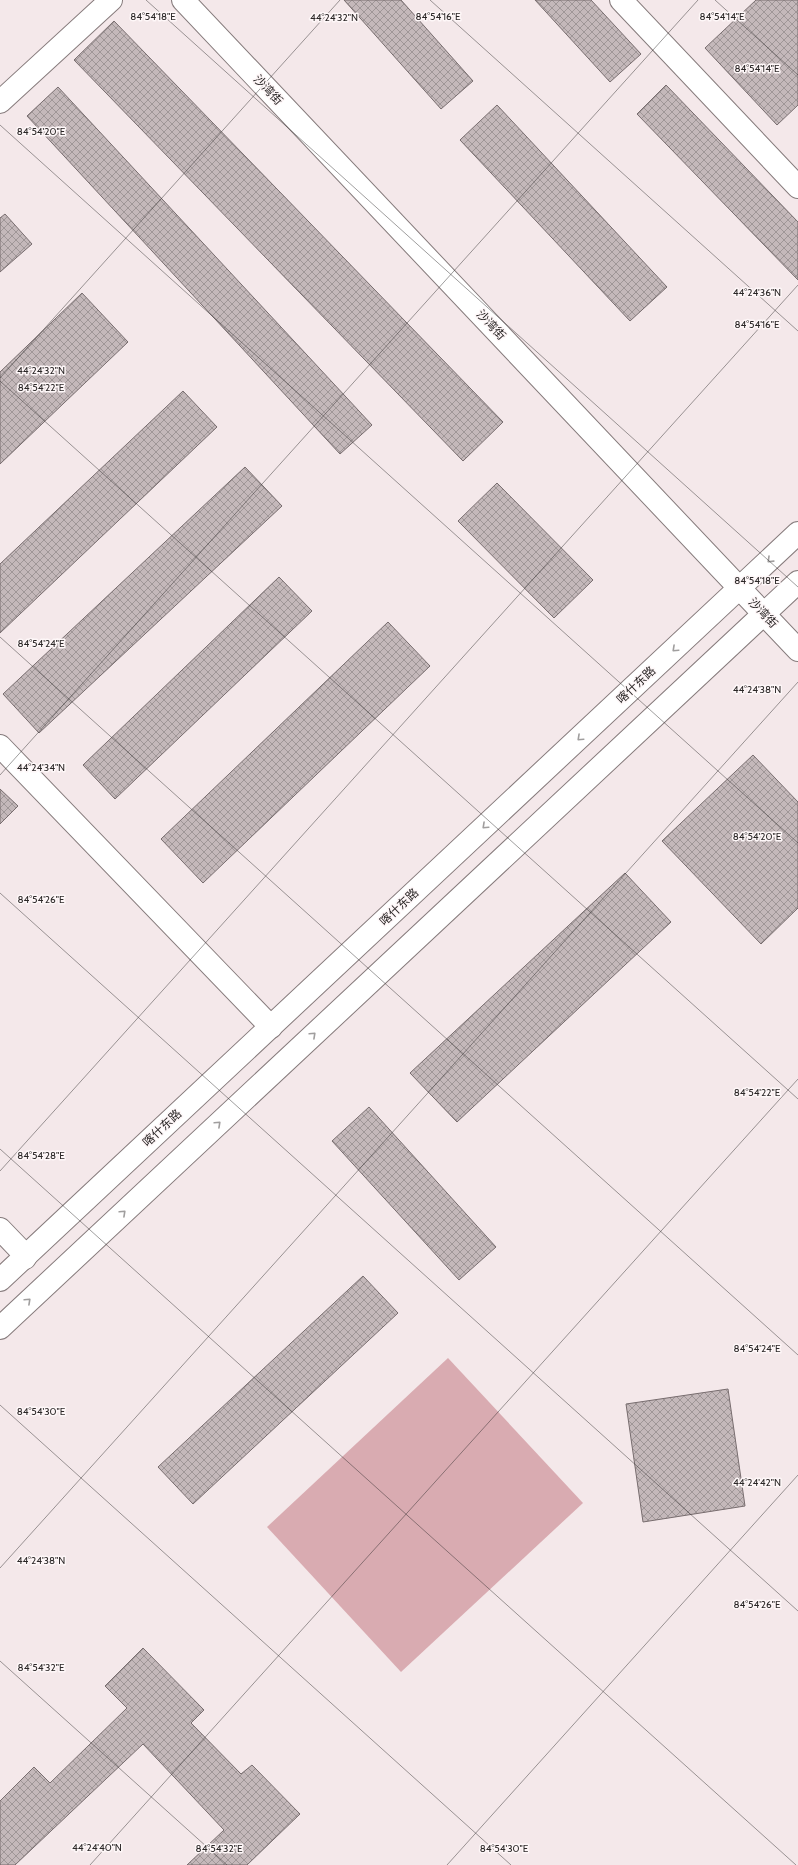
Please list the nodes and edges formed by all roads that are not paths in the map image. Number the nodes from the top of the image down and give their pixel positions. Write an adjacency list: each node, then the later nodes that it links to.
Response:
1 (111, 0): 4 (main road)
2 (183, 0): 8 (main road, 沙湾街)
3 (621, 0): 5 (main road)
4 (0, 102)
5 (794, 175)
6 (798, 533): 8 (main road, 喀什东路, one-way to 8)
7 (798, 582): 9 (main road)
8 (740, 588): 9 (main road, 沙湾街); 12 (main road, 喀什东路, one-way to 12)
9 (764, 614): 10 (main road, 沙湾街); 16 (main road, one-way to 9)
10 (798, 650)
11 (0, 746): 12 (main road)
12 (271, 1026): 14 (main road, 喀什东路)
13 (0, 1229): 14 (main road)
14 (26, 1257): 15 (main road, 喀什东路)
15 (0, 1280)
16 (0, 1328)

